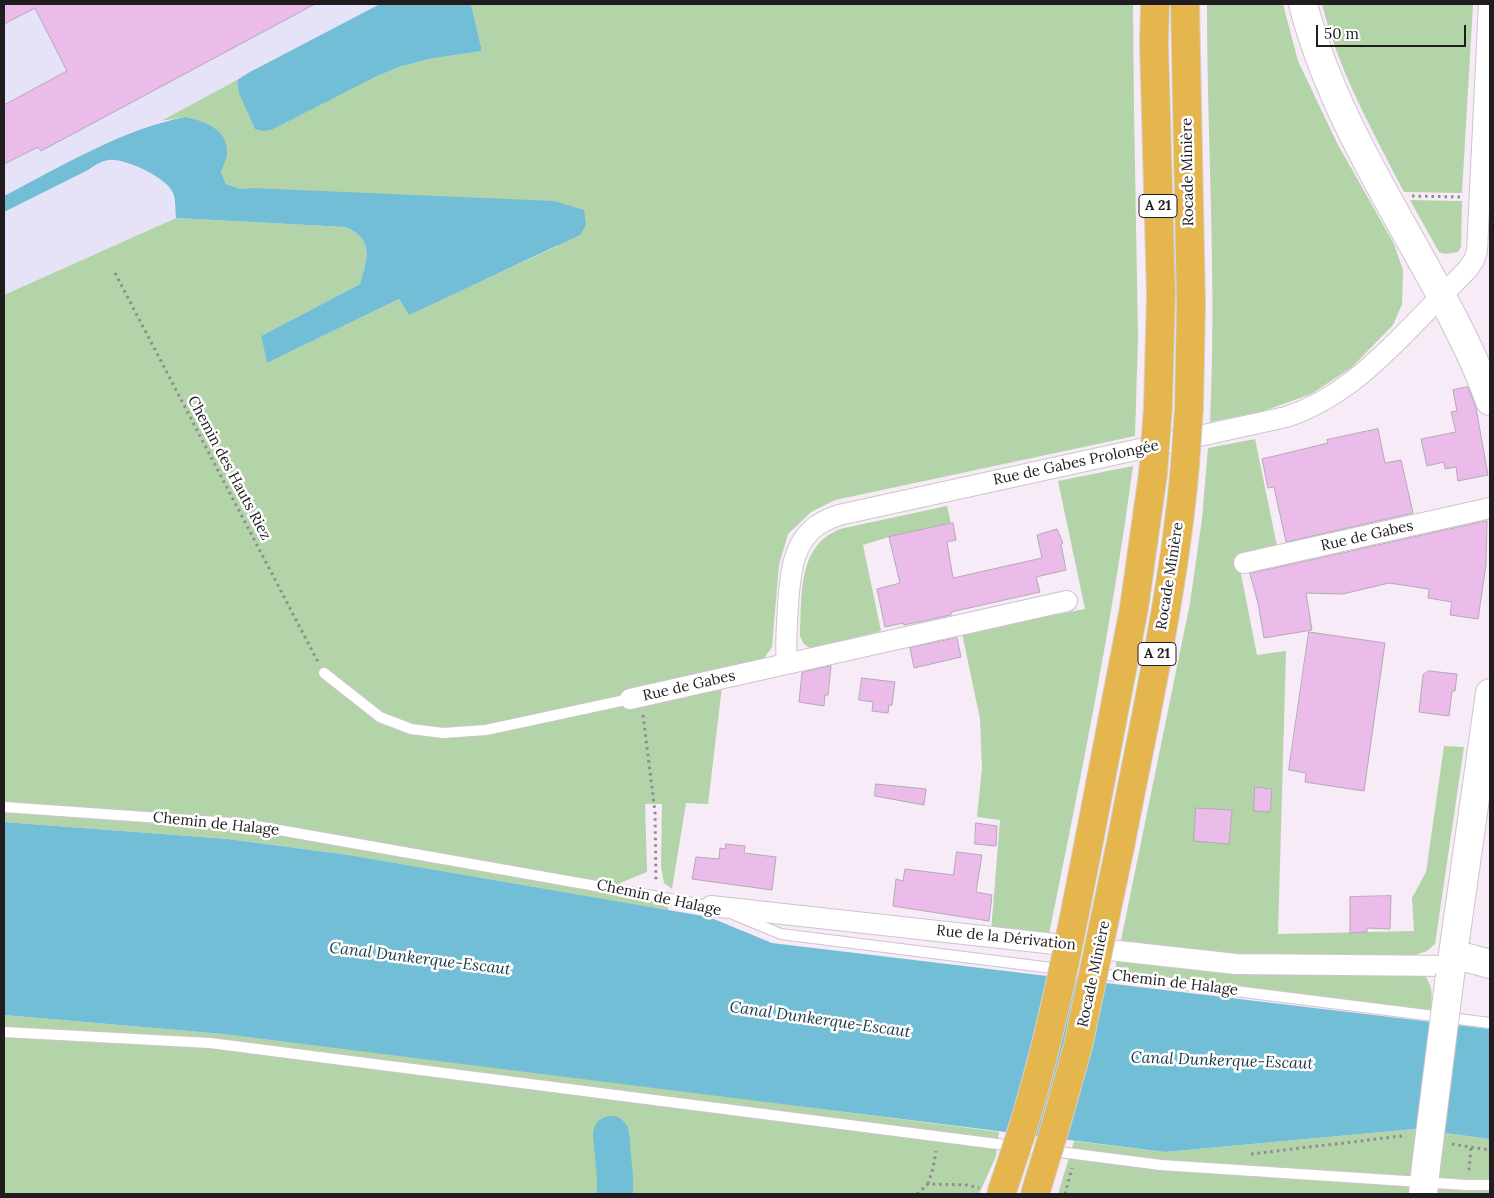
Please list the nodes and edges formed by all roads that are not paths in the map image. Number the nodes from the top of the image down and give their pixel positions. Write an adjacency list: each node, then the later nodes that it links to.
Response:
1 (1155, 4): 23 (highway, Rocade Minière / A 21, bridge)
2 (1185, 4): 24 (highway, Rocade Minière / A 21, bridge)
3 (1303, 4): 6 (street)
4 (1489, 4): 5 (street, Rue de Gabes Prolongée)
5 (1485, 201): 6 (street, Rue de Gabes Prolongée)
6 (1442, 296): 7 (street); 11 (street, Rue de Gabes Prolongée)
7 (1490, 401)
8 (1490, 508): 9 (street, Rue de Gabes)
9 (1244, 563)
10 (1068, 601): 11 (street, Rue de Gabes)
11 (787, 664): 14 (street, Rue de Gabes)
12 (324, 673): 14 (lane, Rue de Gabes)
13 (1490, 692): 18 (street)
14 (635, 698)
15 (4, 807): 16 (lane, Chemin de Halage)
16 (711, 906): 18 (street, Rue de la Dérivation); 19 (lane, Chemin de Halage)
17 (1490, 964): 18 (street)
18 (1451, 965): 21 (street, bridge)
19 (1490, 1023)
20 (4, 1032): 21 (lane)
21 (1424, 1181): 22 (lane)
22 (1490, 1184)
23 (993, 1192)
24 (1035, 1194)

